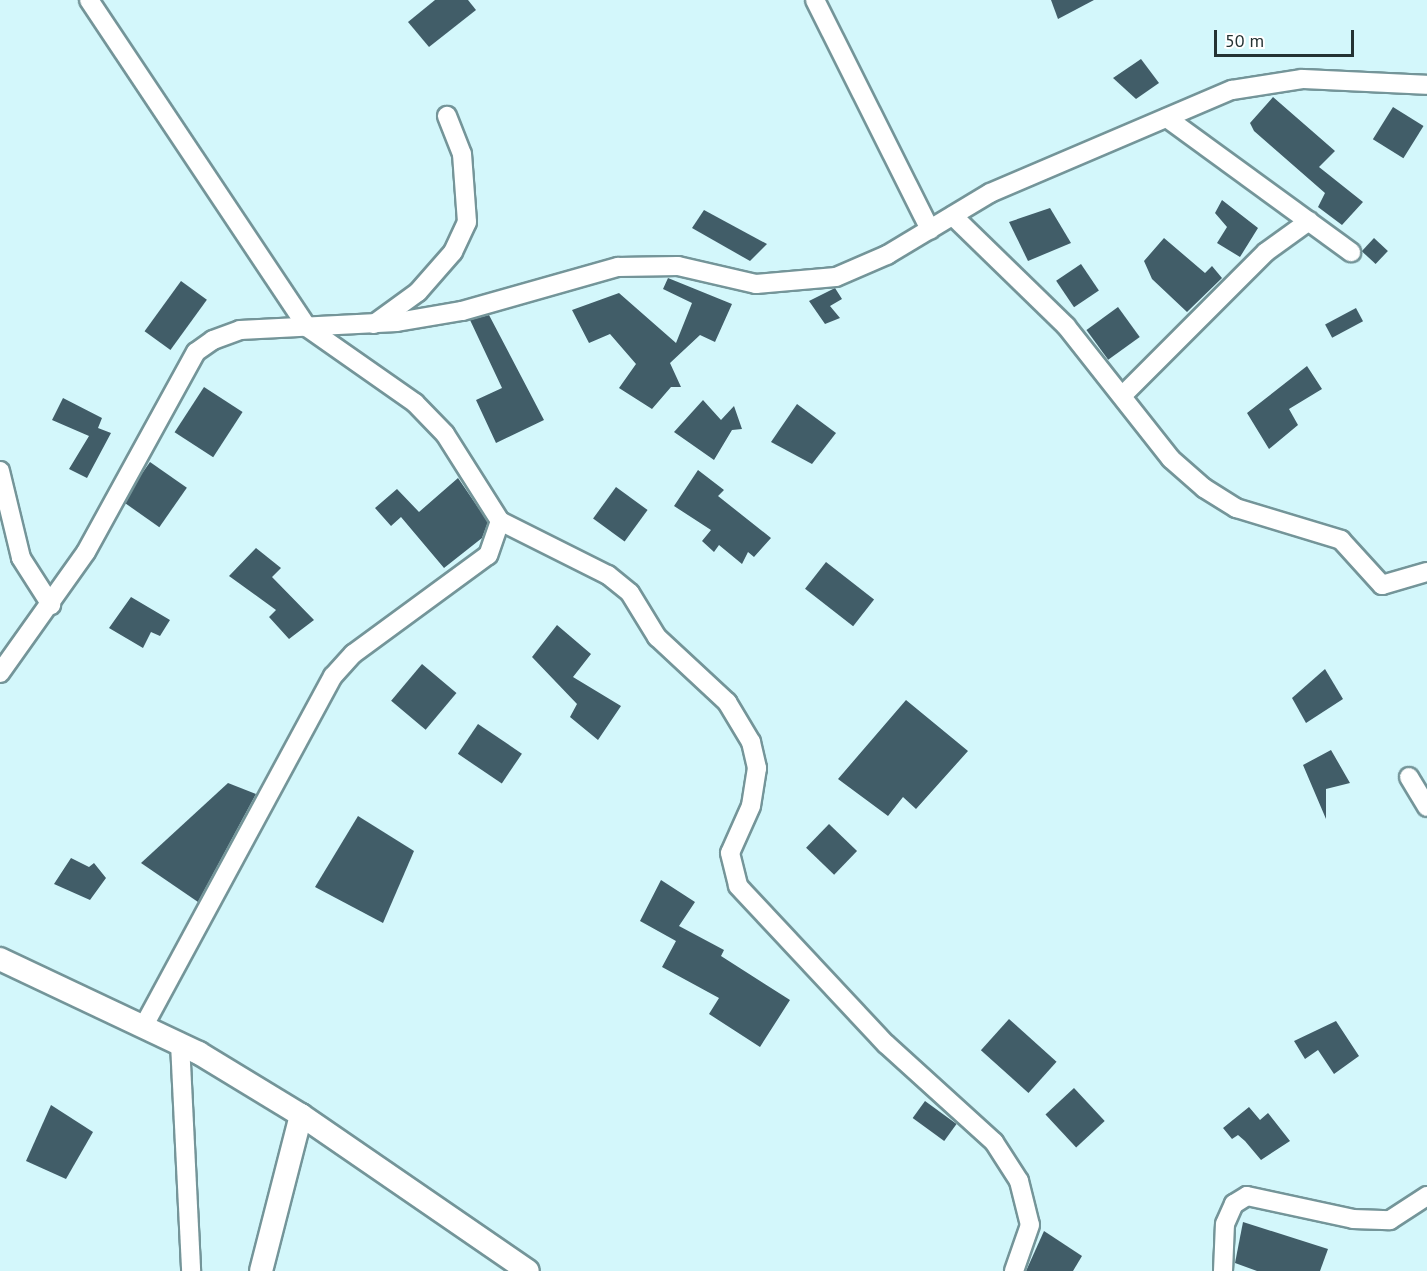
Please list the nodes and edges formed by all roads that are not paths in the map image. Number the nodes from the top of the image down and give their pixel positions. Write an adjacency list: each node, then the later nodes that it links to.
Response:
1 (90, 0): 11 (street)
2 (815, 0): 8 (street)
3 (1427, 85): 5 (street)
4 (447, 116): 10 (street)
5 (1167, 118): 6 (street); 7 (street)
6 (953, 216): 8 (street); 12 (street)
7 (1309, 221): 9 (street); 12 (street)
8 (930, 230): 10 (street)
9 (1352, 252)
10 (374, 324): 11 (street)
11 (308, 328): 14 (street); 16 (street)
12 (1123, 395): 15 (street)
13 (0, 471): 16 (street)
14 (501, 521): 21 (street); 28 (street)
15 (1427, 572)
16 (51, 604): 17 (street)
17 (0, 674)
18 (1409, 777): 19 (street)
19 (1427, 807)
20 (0, 959): 21 (street)
21 (145, 1024): 22 (street)
22 (180, 1043): 23 (street); 25 (street)
23 (301, 1115): 26 (street); 27 (street)
24 (1427, 1196): 29 (street)
25 (191, 1271)
26 (261, 1271)
27 (528, 1271)
28 (1014, 1271)
29 (1223, 1271)

